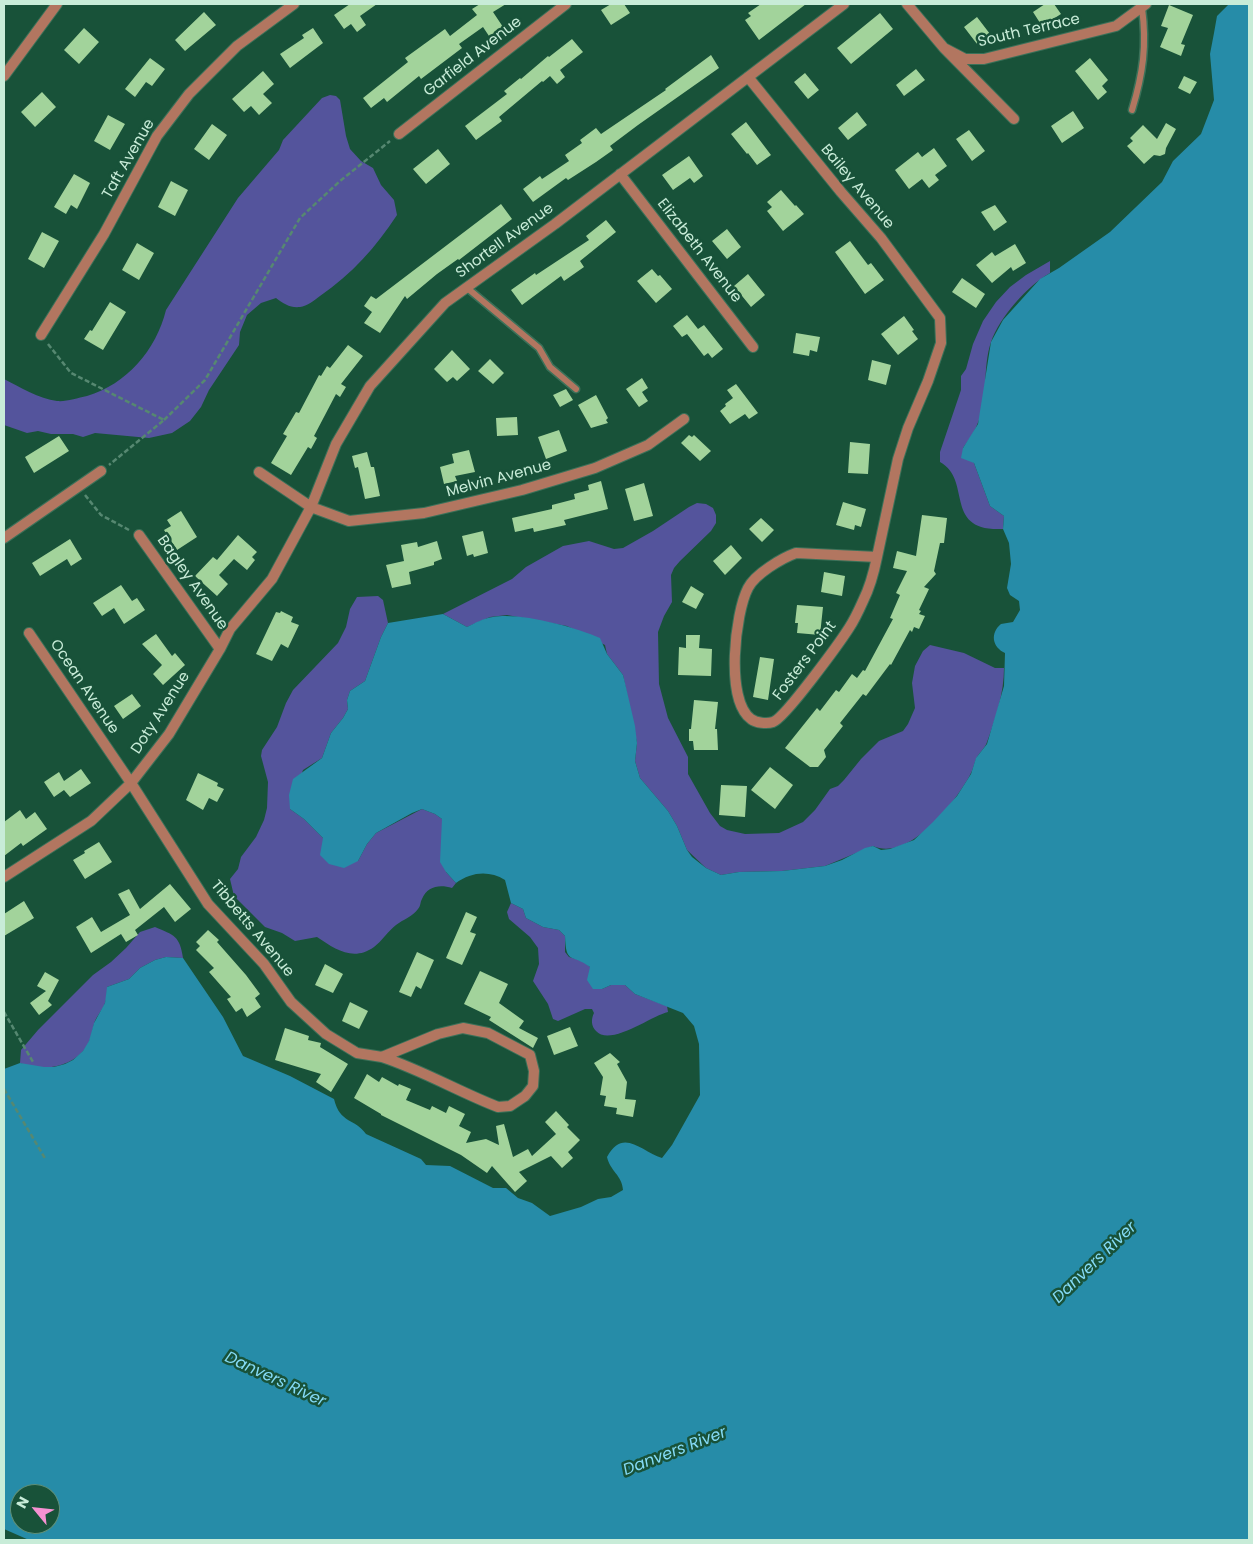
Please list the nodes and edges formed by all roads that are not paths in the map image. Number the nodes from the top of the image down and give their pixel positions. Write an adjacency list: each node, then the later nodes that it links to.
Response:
1 (56, 4): 8 (street)
2 (294, 4): 16 (street, Taft Avenue)
3 (566, 4): 12 (street, Garfield Avenue)
4 (844, 4): 9 (street, Shortell Avenue)
5 (907, 4): 7 (street)
6 (1144, 6): 7 (street, South Terrace); 10 (lane)
7 (944, 48): 11 (street)
8 (4, 76)
9 (748, 76): 13 (street, Shortell Avenue); 15 (street, Bailey Avenue)
10 (1132, 110)
11 (1014, 119)
12 (400, 134)
13 (620, 174): 14 (street, Shortell Avenue); 17 (street, Elizabeth Avenue)
14 (466, 287): 18 (lane); 22 (street, Shortell Avenue)
15 (940, 318): 25 (street, Fosters Point)
16 (41, 335)
17 (753, 347)
18 (576, 389)
19 (684, 419): 22 (street, Melvin Avenue)
20 (101, 471): 24 (street)
21 (259, 472): 22 (street, Melvin Avenue)
22 (310, 507): 26 (street, Shortell Avenue)
23 (139, 535): 28 (street, Bagley Avenue)
24 (4, 538)
25 (877, 557): 25 (street, Fosters Point)
26 (272, 579): 28 (street, Doty Avenue)
27 (29, 633): 29 (street, Ocean Avenue)
28 (220, 649): 29 (street, Doty Avenue)
29 (131, 783): 30 (street, Doty Avenue); 31 (street, Tibbetts Avenue)
30 (4, 877)
31 (382, 1057): 31 (street, Tibbetts Avenue)

